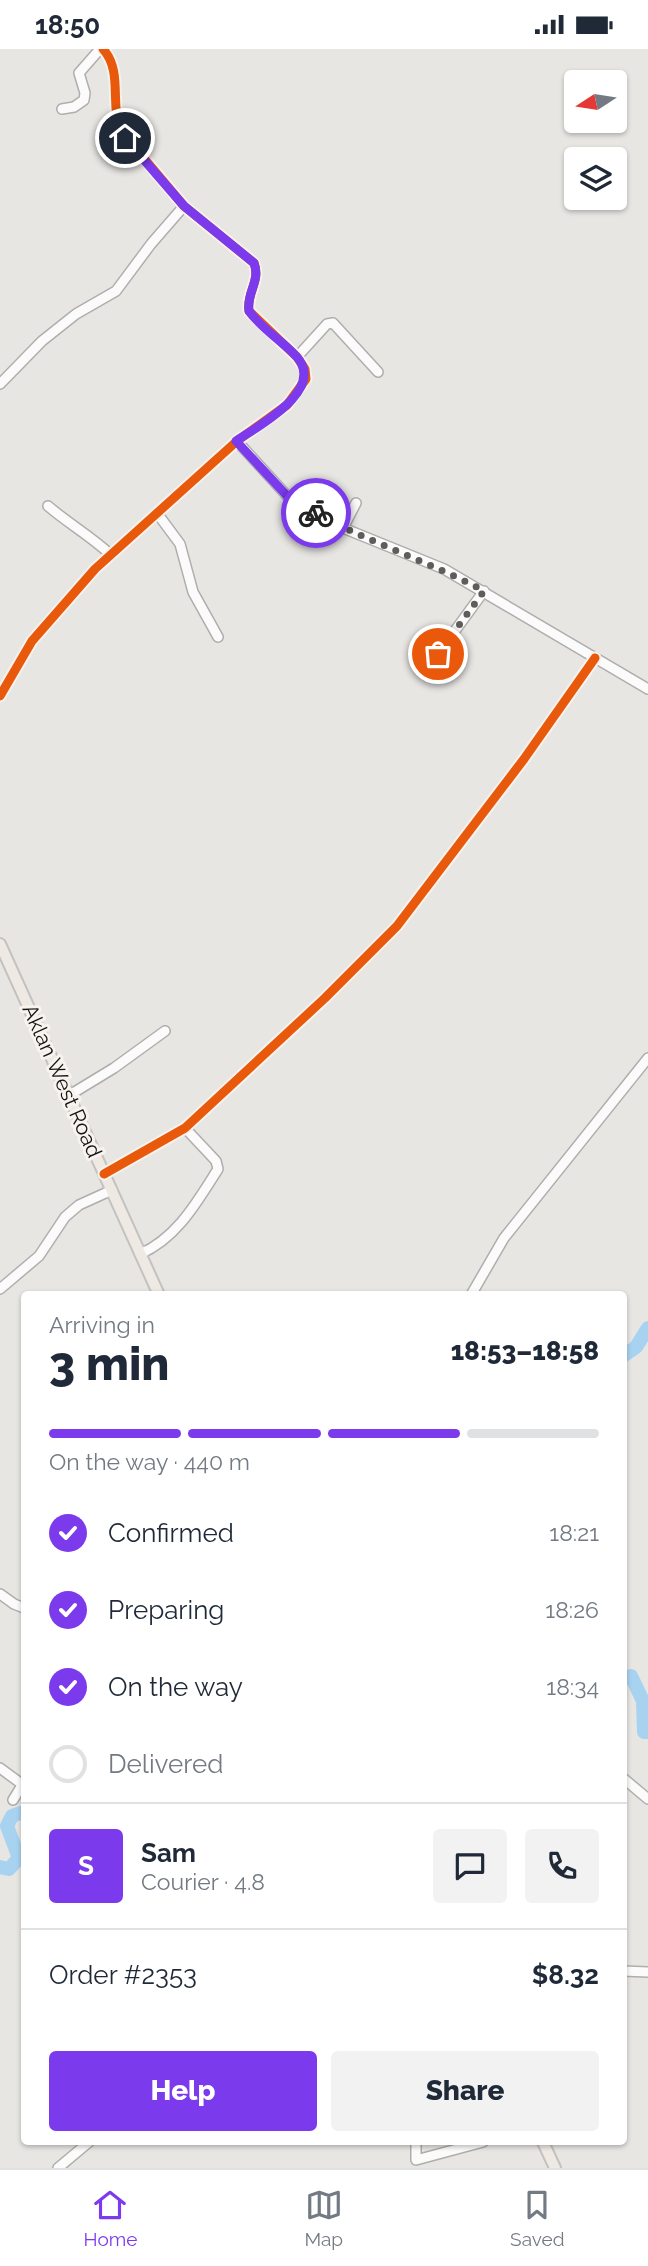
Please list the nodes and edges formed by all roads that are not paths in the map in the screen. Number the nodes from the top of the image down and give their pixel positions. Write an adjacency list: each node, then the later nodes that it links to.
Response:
1 (102, 49): 2 (street); 3 (street)
2 (62, 109)
3 (184, 206): 4 (street); 6 (street)
4 (297, 357): 5 (street); 7 (street)
5 (378, 372)
6 (0, 384)
7 (236, 441): 10 (street); 11 (street)
8 (356, 503): 11 (street)
9 (48, 506): 12 (street)
10 (157, 513): 12 (street); 14 (street)
11 (344, 528): 13 (street)
12 (111, 555): 18 (street)
13 (484, 591): 15 (street); 16 (street)
14 (218, 637)
15 (438, 654)
16 (596, 657): 17 (street); 23 (street)
17 (648, 689)
18 (0, 696)
19 (0, 944): 22 (main road, Aklan West Road)
20 (165, 1031): 22 (street)
21 (648, 1058): 29 (street)
22 (68, 1096): 24 (main road, Aklan West Road)
23 (185, 1128): 24 (street); 26 (street)
24 (104, 1174): 25 (main road, Aklan West Road)
25 (111, 1190): 26 (main road, Aklan West Road); 27 (street)
26 (140, 1254): 28 (main road, Aklan West Road)
27 (0, 1289)
28 (157, 1291)
29 (473, 1291)
30 (0, 1594): 31 (street)
31 (21, 1607)
32 (0, 1767): 34 (street)
33 (627, 1781): 36 (street)
34 (21, 1782)
35 (21, 1788): 37 (street)
36 (648, 1799)
37 (13, 1800)
38 (627, 1971): 39 (street)
39 (648, 1972)
40 (85, 2145): 44 (street)
41 (416, 2145): 42 (street)
42 (471, 2145)
43 (544, 2145): 45 (main road)
44 (58, 2168)
45 (555, 2168)

